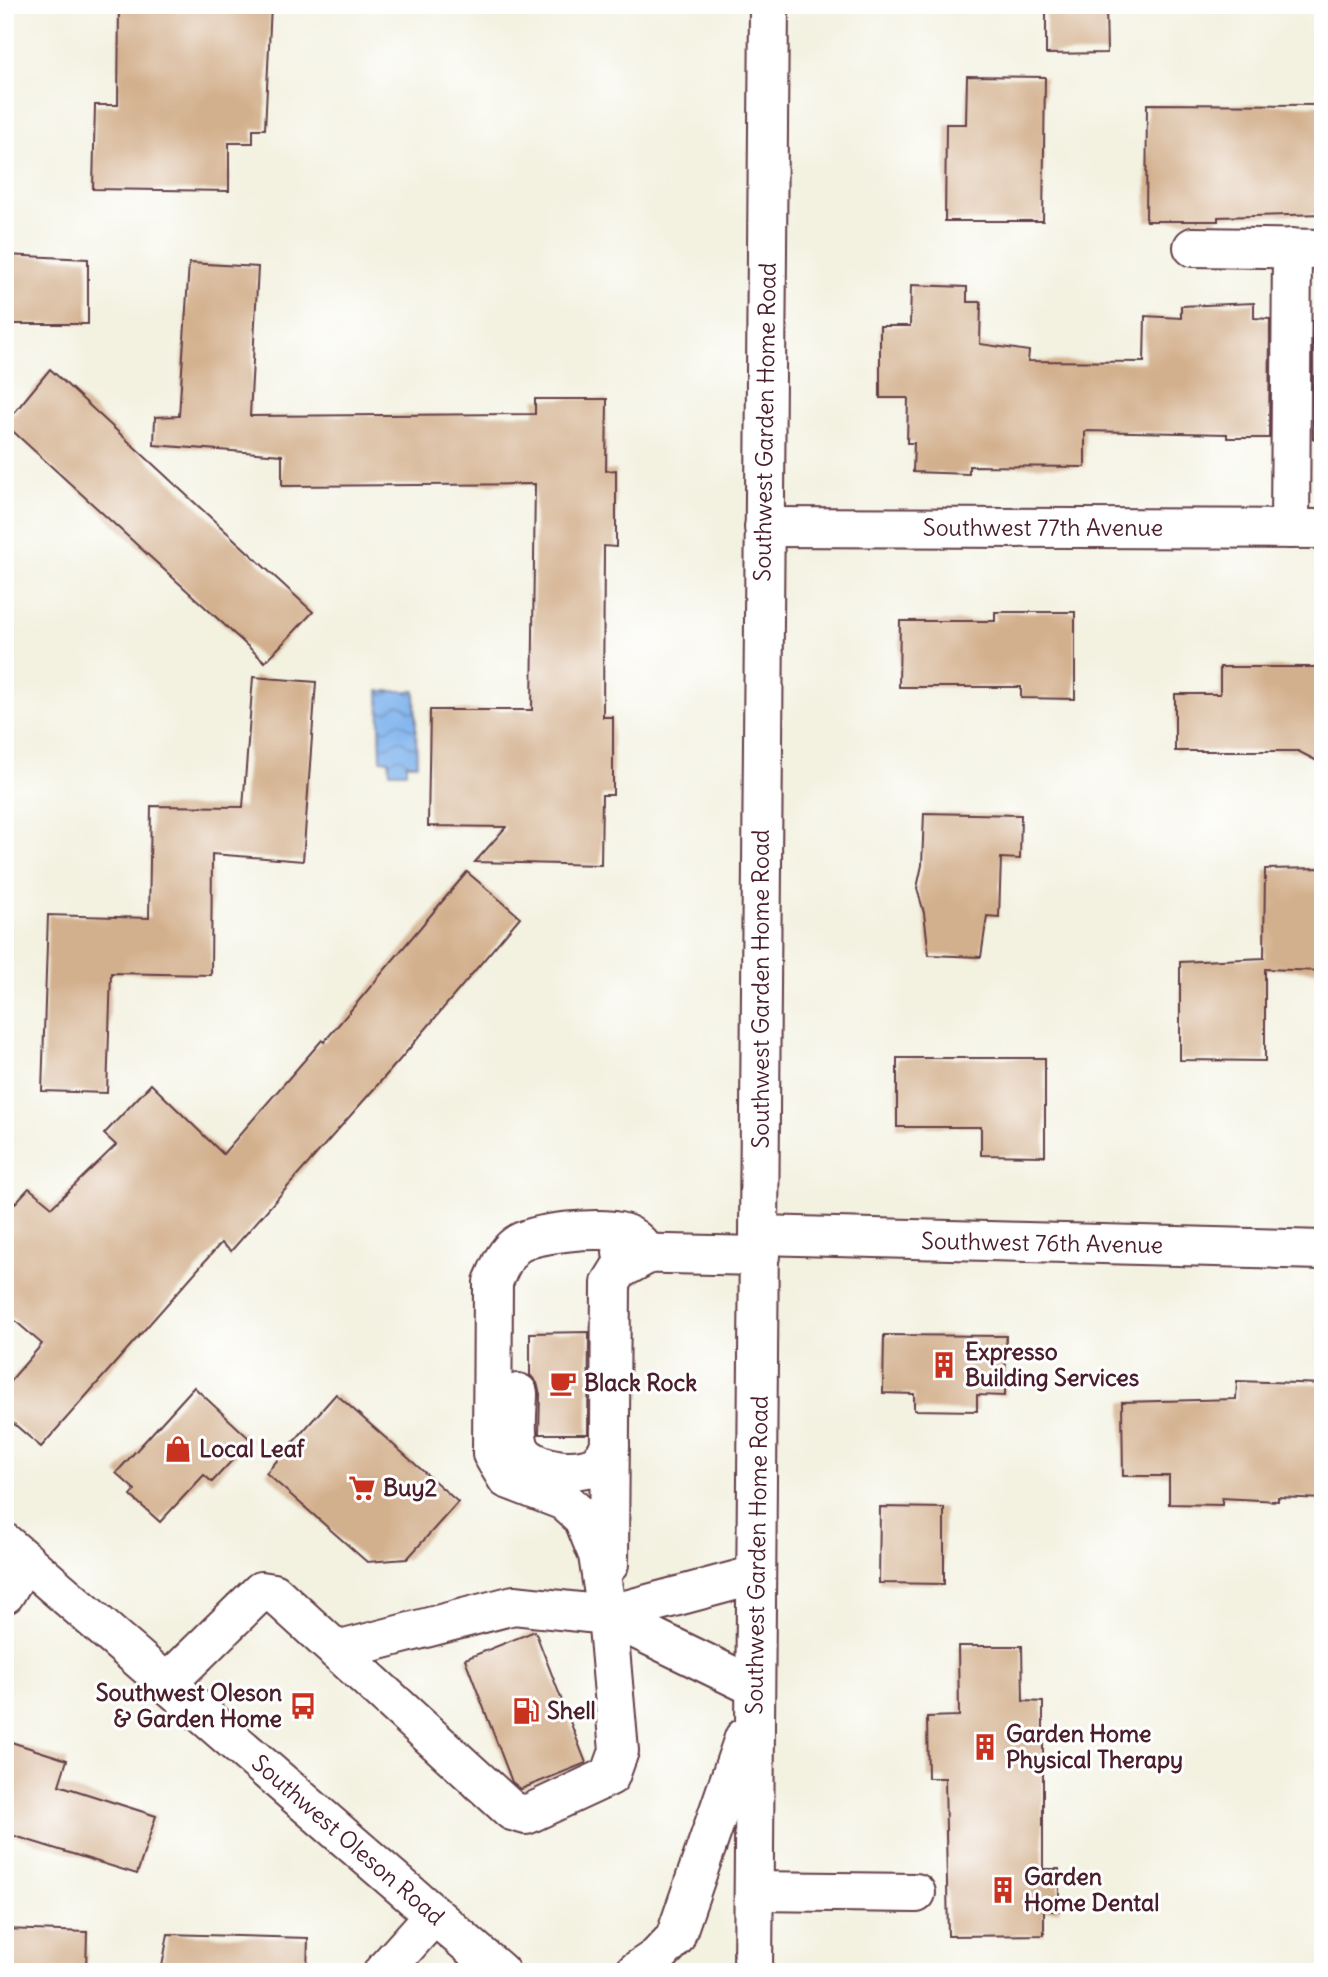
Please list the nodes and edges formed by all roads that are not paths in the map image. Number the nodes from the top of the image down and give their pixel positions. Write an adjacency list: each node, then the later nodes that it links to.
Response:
1 (769, 5): 4 (main road, Southwest Garden Home Road)
2 (1193, 247): 3 (main road)
3 (1307, 248): 5 (main road)
4 (764, 527): 5 (main road, Southwest 77th Avenue); 6 (main road, Southwest Garden Home Road)
5 (1306, 529)
6 (760, 1246): 7 (main road, Southwest 76th Avenue); 8 (main road, Southwest 76th Avenue); 12 (main road, Southwest Garden Home Road)
7 (1323, 1250)
8 (648, 1254): 9 (main road); 9 (main road, Southwest 76th Avenue); 10 (main road); 14 (main road)
9 (610, 1444): 10 (main road)
10 (610, 1519): 14 (main road)
11 (15, 1552): 13 (main road); 16 (main road, Southwest Oleson Road)
12 (756, 1575): 14 (main road); 17 (main road, Southwest Garden Home Road)
13 (5, 1594)
14 (607, 1615): 15 (main road); 15 (main road); 17 (main road)
15 (337, 1651): 16 (main road)
16 (168, 1682): 20 (main road, Southwest Oleson Road)
17 (755, 1697): 18 (main road, Southwest Garden Home Road); 23 (main road)
18 (754, 1891): 19 (main road); 24 (main road, Southwest Garden Home Road)
19 (916, 1892)
20 (434, 1915): 21 (main road); 22 (main road, Southwest Oleson Road)
21 (383, 1972)
22 (500, 1972)
23 (635, 1972)
24 (753, 1972)

